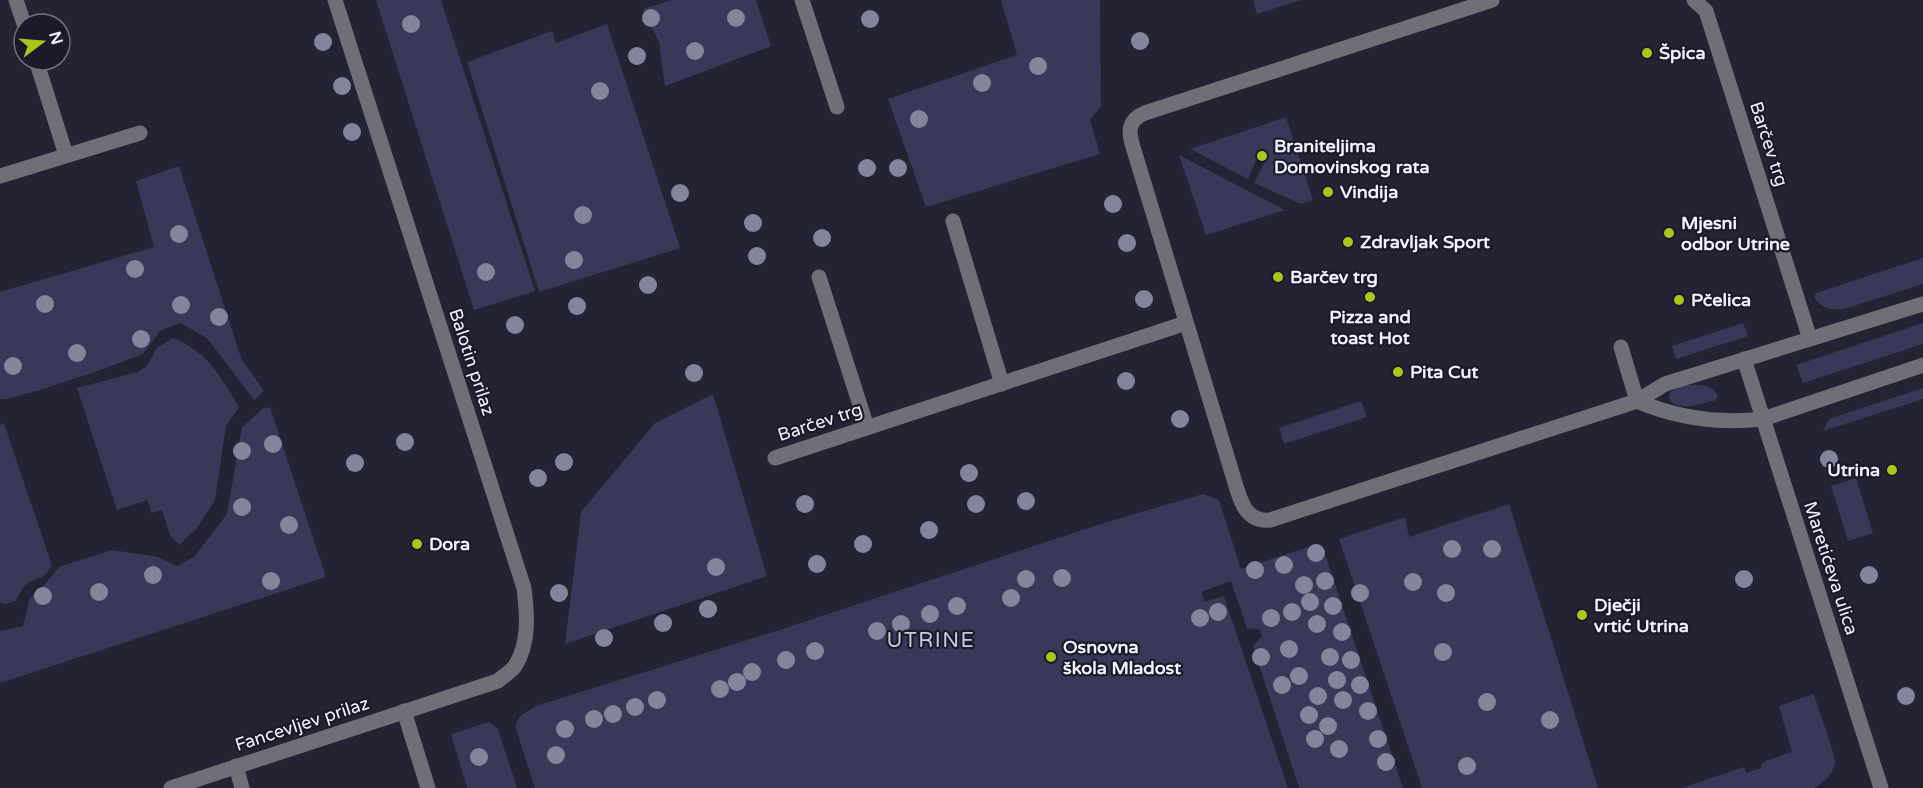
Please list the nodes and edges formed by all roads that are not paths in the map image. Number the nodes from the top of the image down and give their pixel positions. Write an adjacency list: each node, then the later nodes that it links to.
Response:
1 (335, 0): 23 (street, Balotin prilaz)
2 (802, 0): 6 (street)
3 (1492, 0): 13 (street)
4 (1694, 0): 14 (street, Barčev trg)
5 (40, 72): 8 (street)
6 (837, 107)
7 (140, 132): 8 (street)
8 (66, 155): 9 (street)
9 (0, 176)
10 (953, 221): 18 (street)
11 (819, 277): 21 (street)
12 (1923, 304): 14 (street)
13 (1186, 323): 18 (street, Barčev trg); 19 (street)
14 (1810, 339): 16 (street)
15 (1621, 346): 19 (street)
16 (1744, 359): 19 (street); 20 (street, Maretićeva ulica)
17 (1923, 365): 20 (street)
18 (1002, 384): 21 (street, Barčev trg)
19 (1637, 401): 20 (street)
20 (1763, 419): 29 (street, Maretićeva ulica)
21 (867, 427): 22 (street, Barčev trg)
22 (775, 458)
23 (447, 698): 24 (street, Fancevljev prilaz)
24 (404, 711): 25 (street, Fancevljev prilaz); 28 (street)
25 (236, 766): 26 (street, Fancevljev prilaz); 27 (street)
26 (171, 788)
27 (242, 788)
28 (428, 788)
29 (1881, 788)

